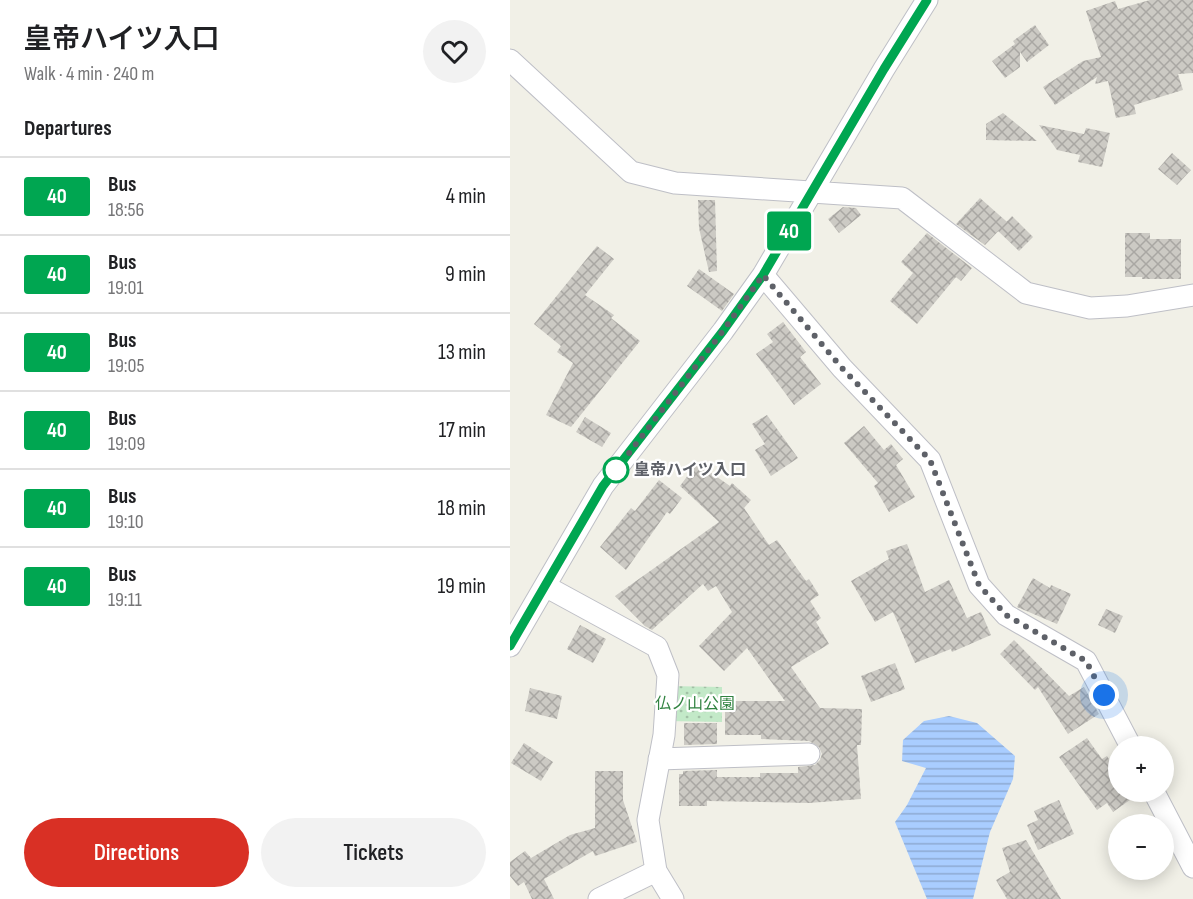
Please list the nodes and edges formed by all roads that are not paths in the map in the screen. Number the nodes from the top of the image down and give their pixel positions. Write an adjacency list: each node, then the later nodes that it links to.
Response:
1 (927, 0): 3 (street)
2 (510, 60): 3 (street)
3 (811, 193): 4 (street); 5 (street)
4 (763, 275): 6 (street); 8 (street)
5 (1193, 295)
6 (545, 586): 7 (street); 10 (street)
7 (510, 646)
8 (1125, 736)
9 (809, 754): 10 (street)
10 (659, 759): 13 (street)
11 (1159, 802): 12 (street)
12 (1193, 867)
13 (656, 871): 14 (street); 15 (street)
14 (598, 899)
15 (673, 899)

